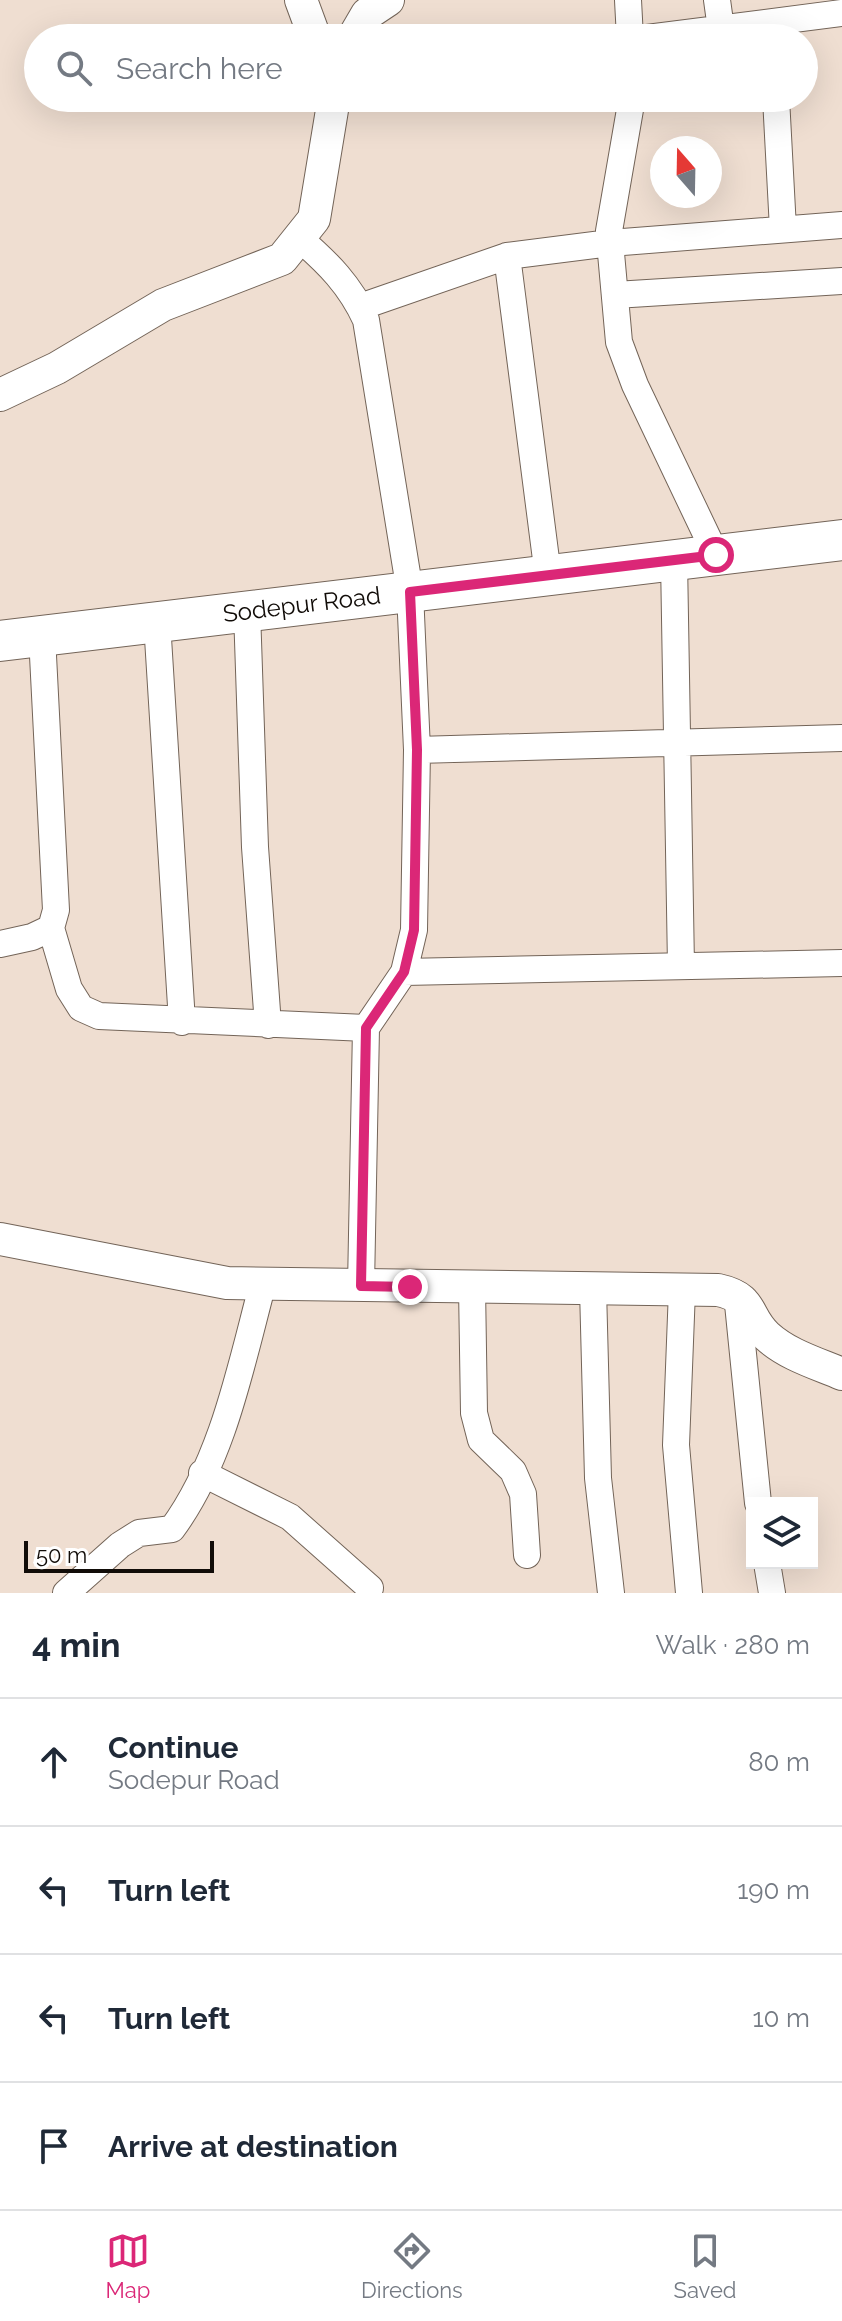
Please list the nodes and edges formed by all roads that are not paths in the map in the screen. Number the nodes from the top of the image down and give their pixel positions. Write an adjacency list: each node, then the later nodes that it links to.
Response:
1 (301, 0): 6 (street)
2 (388, 0): 7 (street)
3 (628, 0): 8 (street)
4 (717, 0): 9 (street)
5 (842, 13): 10 (street)
6 (310, 24)
7 (361, 24)
8 (629, 24)
9 (720, 24)
10 (797, 24)
11 (332, 112): 16 (street)
12 (630, 112): 17 (street)
13 (777, 112): 15 (street)
14 (842, 225): 15 (street)
15 (783, 229): 17 (street)
16 (299, 238): 21 (street); 22 (street)
17 (610, 243): 18 (street); 20 (street)
18 (507, 256): 21 (street); 26 (street)
19 (842, 281): 20 (street)
20 (615, 295): 24 (street)
21 (360, 307): 27 (street)
22 (0, 395)
23 (842, 540): 24 (main road, Sodepur Road)
24 (716, 555): 25 (main road, Sodepur Road)
25 (674, 560): 26 (main road, Sodepur Road); 33 (street)
26 (548, 575): 27 (main road, Sodepur Road)
27 (410, 592): 28 (main road, Sodepur Road); 34 (street)
28 (247, 611): 29 (main road, Sodepur Road); 41 (street)
29 (157, 622): 30 (main road, Sodepur Road); 40 (street)
30 (42, 636): 31 (main road, Sodepur Road); 35 (street)
31 (0, 641)
32 (842, 738): 33 (street)
33 (678, 741): 34 (street); 38 (street)
34 (417, 750): 39 (street)
35 (51, 928): 36 (street); 40 (street)
36 (0, 944)
37 (842, 963): 38 (street)
38 (681, 966): 39 (street)
39 (404, 972): 42 (street)
40 (182, 1022): 41 (street)
41 (268, 1025): 42 (street)
42 (366, 1040): 45 (street)
43 (0, 1239): 44 (street)
44 (263, 1283): 45 (street); 51 (street)
45 (361, 1286): 46 (street)
46 (472, 1287): 47 (street); 53 (street)
47 (593, 1289): 48 (street); 57 (street)
48 (682, 1290): 49 (street); 58 (street)
49 (737, 1294): 50 (street); 52 (street)
50 (842, 1374)
51 (202, 1473): 55 (street); 56 (street)
52 (757, 1497)
53 (527, 1555)
54 (768, 1569): 59 (street)
55 (370, 1588)
56 (66, 1593)
57 (611, 1593)
58 (689, 1593)
59 (772, 1593)

